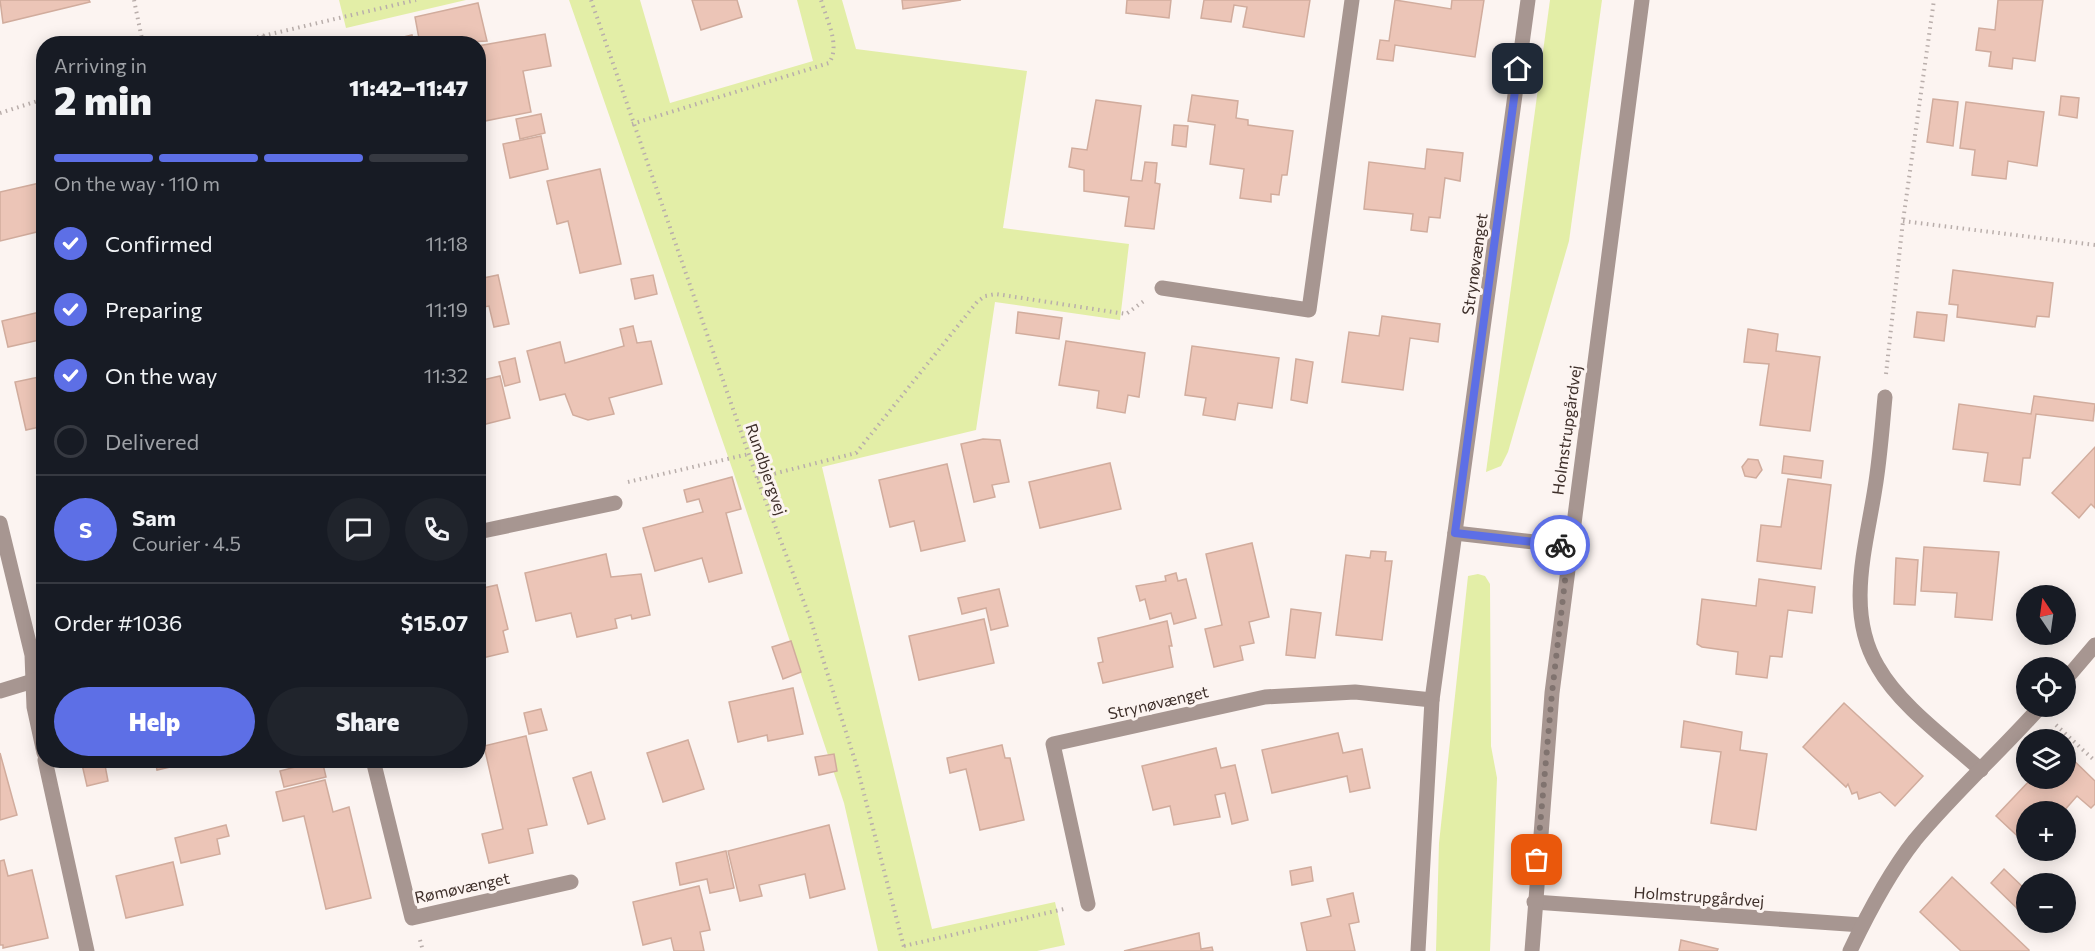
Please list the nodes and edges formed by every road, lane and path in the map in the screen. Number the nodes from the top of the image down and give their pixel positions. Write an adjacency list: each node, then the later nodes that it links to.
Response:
1 (134, 0): 10 (path)
2 (416, 0): 9 (path)
3 (591, 0): 14 (path, Rundbjergvej)
4 (821, 0): 14 (path)
5 (1352, 0): 17 (street)
6 (1528, 0): 24 (street, Strynøvænget)
7 (1642, 0): 25 (street, Holmstrupgårdvej)
8 (1934, 0): 15 (path)
9 (263, 35): 11 (path)
10 (141, 36)
11 (259, 36)
12 (36, 102): 13 (path)
13 (0, 113)
14 (632, 124): 19 (path, Rundbjergvej)
15 (1903, 221): 16 (path); 18 (path)
16 (2095, 245)
17 (1162, 288): 20 (path)
18 (1885, 397): 39 (street)
19 (749, 454): 20 (path, Rundbjergvej); 21 (path)
20 (757, 477): 44 (path, Rundbjergvej)
21 (615, 503): 23 (street)
22 (0, 523): 28 (street)
23 (486, 530)
24 (1455, 533): 25 (street); 32 (street, Strynøvænget)
25 (1569, 546): 41 (street, Holmstrupgårdvej)
26 (2095, 645): 27 (street)
27 (2076, 667)
28 (36, 669)
29 (36, 681): 30 (street)
30 (0, 691)
31 (36, 696): 33 (street)
32 (1432, 700): 42 (street, Strynøvænget); 46 (street, Strynøvænget)
33 (36, 716)
34 (2031, 717): 39 (street)
35 (2049, 717): 36 (path)
36 (2095, 761)
37 (47, 768): 45 (street)
38 (375, 768): 40 (street, Rømøvænget)
39 (1981, 770): 43 (street)
40 (572, 882)
41 (1534, 902): 43 (street, Holmstrupgårdvej); 47 (street, Holmstrupgårdvej)
42 (1088, 904): 44 (path)
43 (1862, 925): 48 (street)
44 (904, 949)
45 (87, 951)
46 (1418, 951)
47 (1532, 951)
48 (1850, 951)

